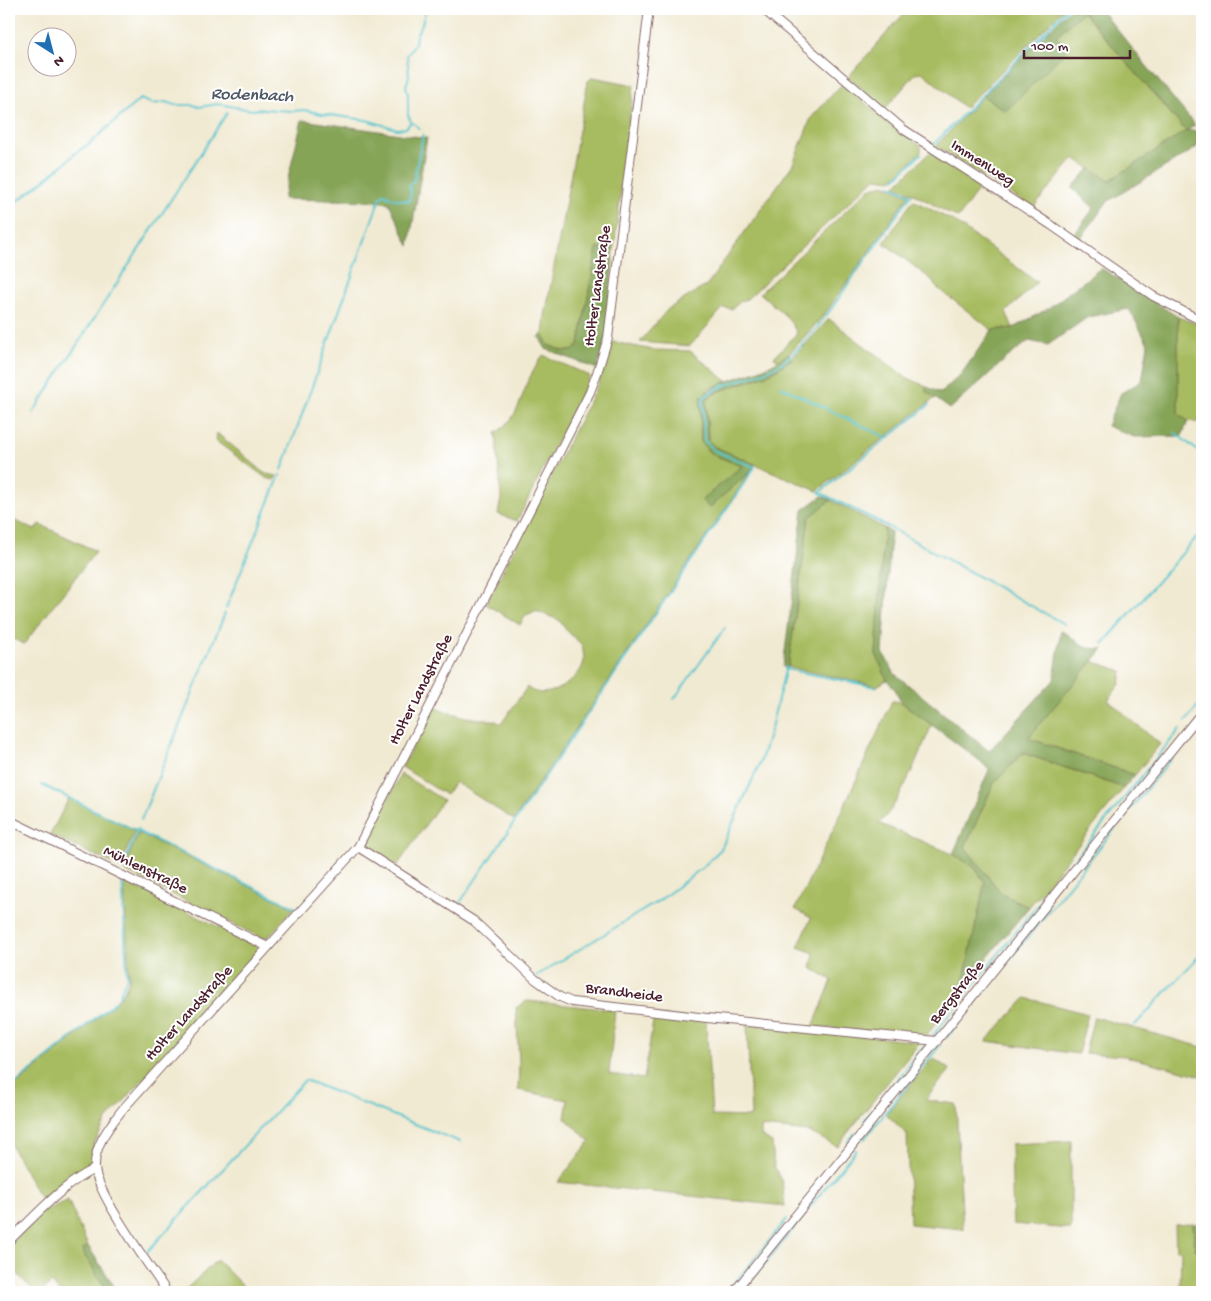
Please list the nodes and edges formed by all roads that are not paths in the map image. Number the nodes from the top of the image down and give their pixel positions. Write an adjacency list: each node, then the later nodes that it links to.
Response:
1 (649, 9): 6 (street, Holter Landstraße)
2 (764, 9): 3 (street, Immenweg)
3 (1202, 321)
4 (1202, 712): 8 (street, Bergstraße)
5 (9, 820): 7 (street, Mühlenstraße)
6 (358, 846): 7 (street, Holter Landstraße); 8 (street, Brandheide)
7 (268, 947): 9 (street, Holter Landstraße)
8 (937, 1041): 12 (street, Bergstraße)
9 (95, 1169): 10 (street); 11 (street)
10 (9, 1241)
11 (167, 1292)
12 (734, 1292)

